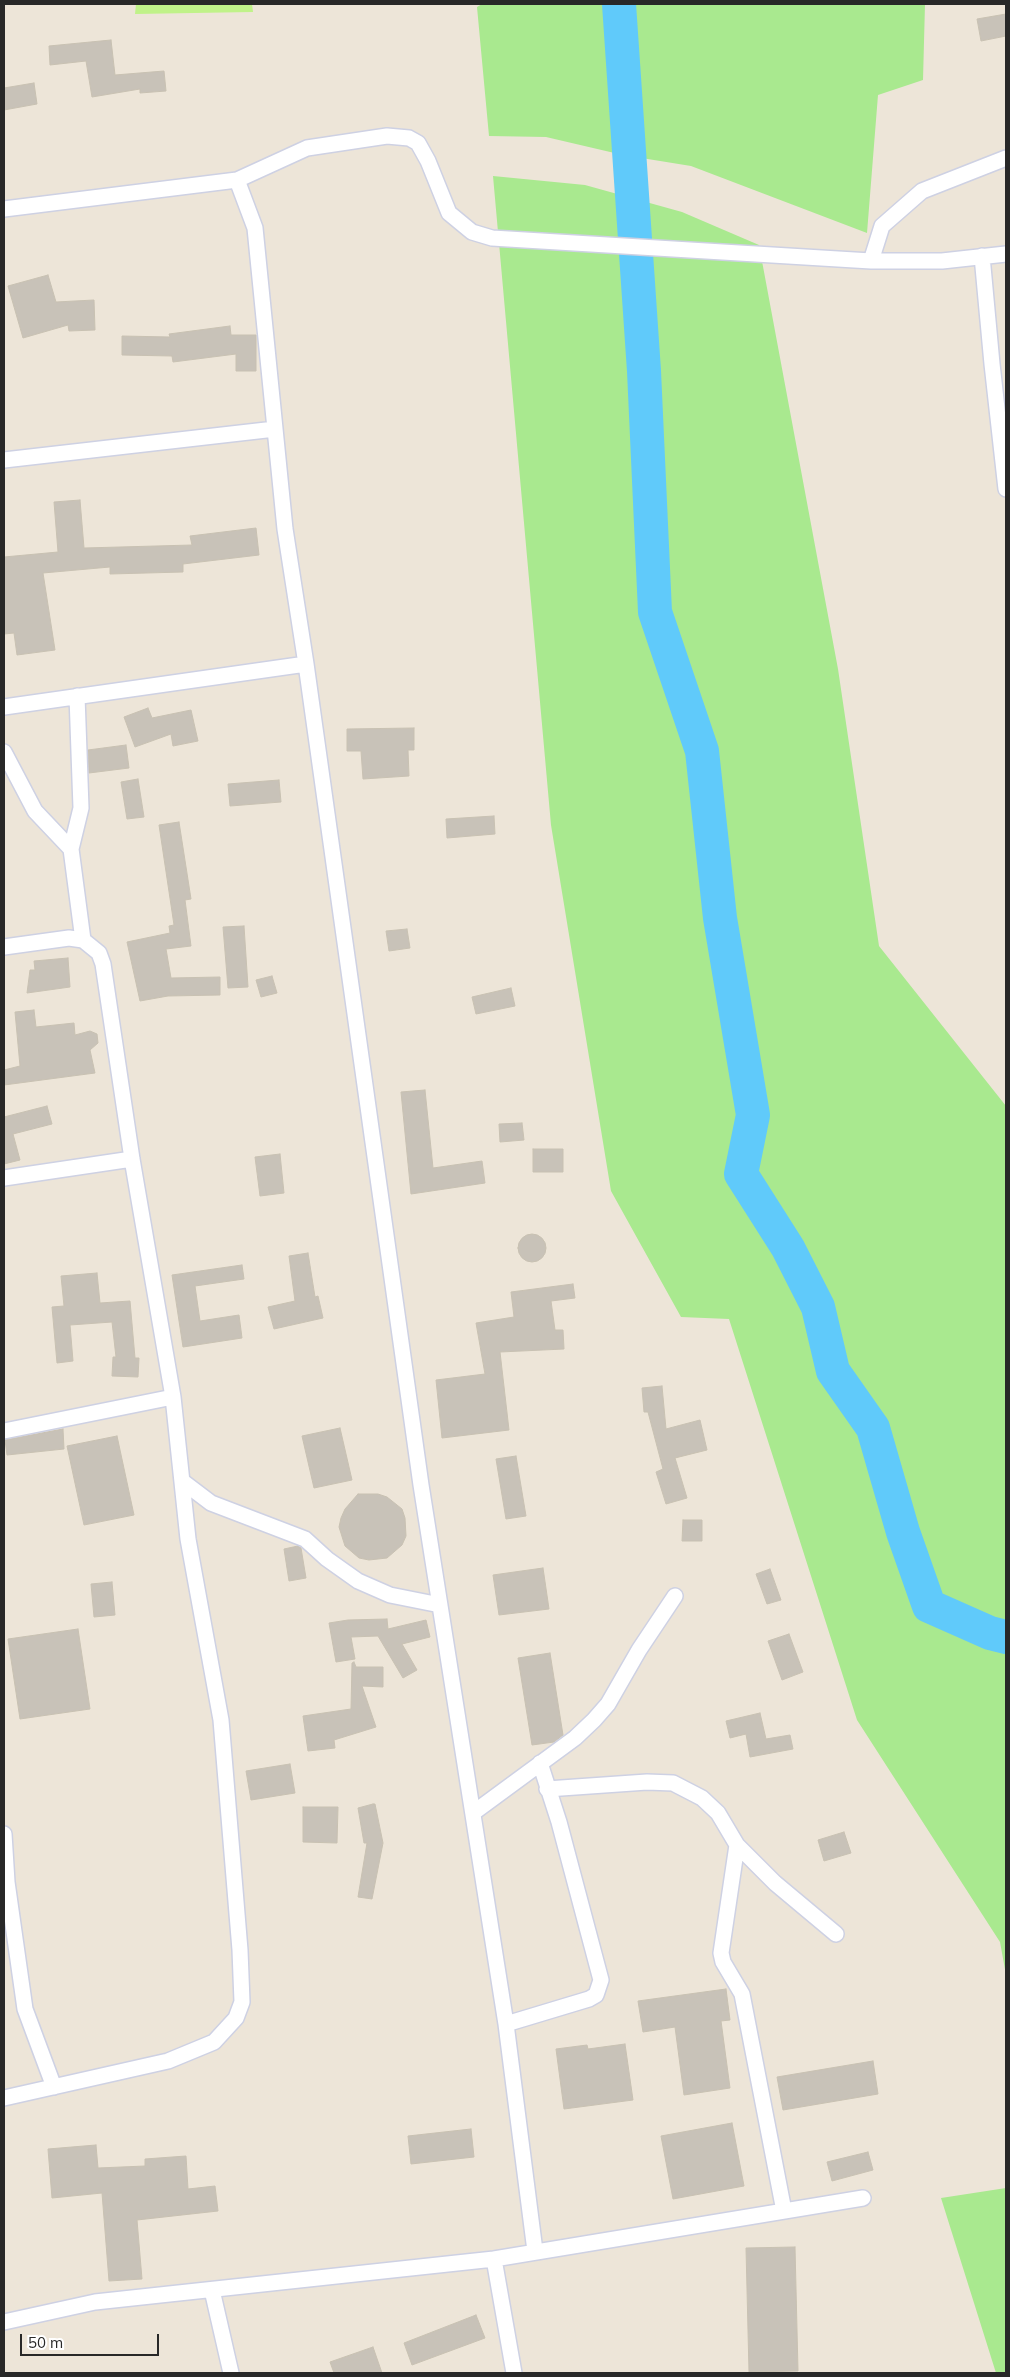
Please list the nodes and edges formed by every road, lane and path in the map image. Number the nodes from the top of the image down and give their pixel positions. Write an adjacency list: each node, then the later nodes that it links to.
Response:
1 (1006, 158): 6 (street)
2 (237, 180): 3 (street); 6 (street); 7 (street)
3 (4, 209)
4 (1006, 254): 5 (street)
5 (982, 256): 6 (street); 9 (street)
6 (871, 261)
7 (275, 429): 8 (street); 10 (street)
8 (4, 460)
9 (1006, 489)
10 (306, 664): 11 (street); 23 (street)
11 (77, 696): 12 (street); 14 (street)
12 (4, 707)
13 (4, 752): 14 (street)
14 (71, 849): 15 (street)
15 (83, 940): 16 (street); 17 (street)
16 (4, 947)
17 (132, 1159): 18 (street); 19 (street)
18 (4, 1178)
19 (173, 1397): 20 (street); 21 (street)
20 (4, 1431)
21 (182, 1481): 23 (street); 31 (street)
22 (675, 1596): 24 (street)
23 (440, 1605): 26 (street)
24 (540, 1763): 25 (street); 26 (street)
25 (547, 1790): 28 (street); 30 (street)
26 (473, 1813): 30 (street)
27 (4, 1834): 31 (street)
28 (737, 1845): 29 (street); 34 (street)
29 (836, 1934)
30 (506, 2024): 35 (street)
31 (54, 2087): 32 (street)
32 (4, 2098)
33 (863, 2198): 34 (street)
34 (784, 2211): 35 (street)
35 (534, 2252): 36 (street)
36 (494, 2259): 37 (street); 40 (street)
37 (212, 2290): 38 (street); 39 (street)
38 (4, 2322)
39 (231, 2373)
40 (514, 2373)

